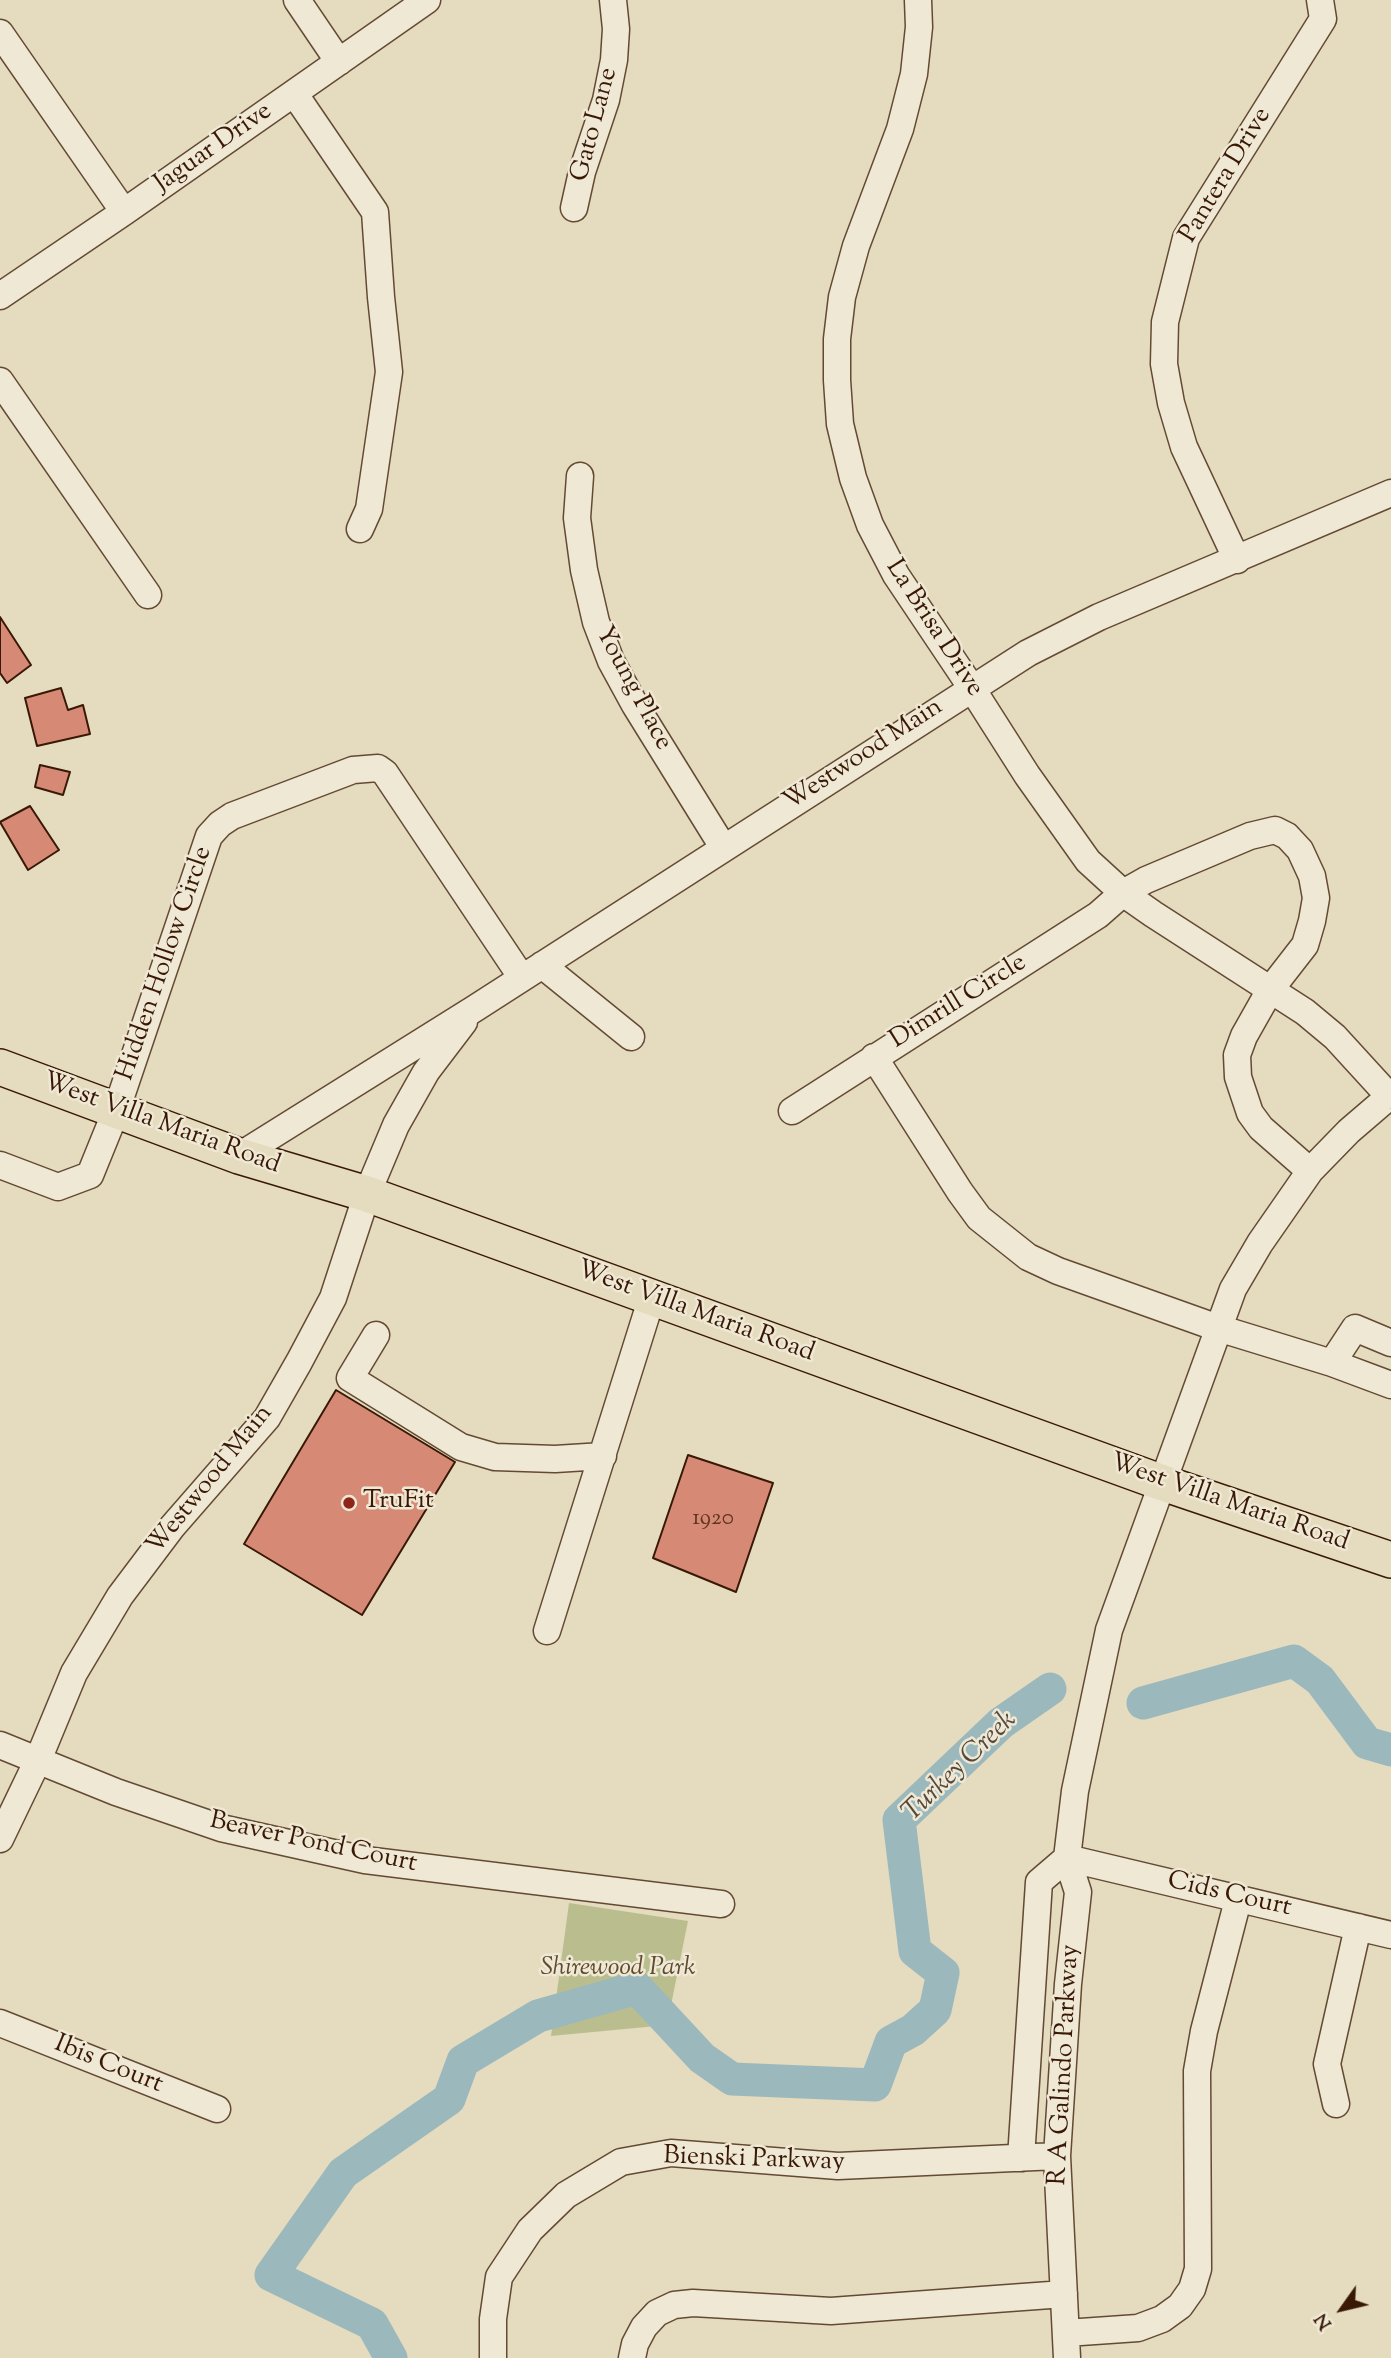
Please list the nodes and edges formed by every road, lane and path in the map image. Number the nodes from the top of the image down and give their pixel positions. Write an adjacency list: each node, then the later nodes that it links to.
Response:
1 (297, 0): 7 (street)
2 (427, 0): 7 (street, Jaguar Drive)
3 (613, 0): 9 (street, Gato Lane)
4 (918, 0): 18 (street, La Brisa Drive)
5 (1320, 0): 16 (street, Pantera Drive)
6 (0, 33): 10 (street)
7 (339, 62): 8 (street, Jaguar Drive)
8 (294, 93): 10 (street, Jaguar Drive); 15 (street)
9 (574, 208)
10 (124, 212): 11 (street, Jaguar Drive)
11 (0, 296)
12 (0, 382): 17 (street)
13 (580, 475): 19 (street, Young Place)
14 (1391, 493): 16 (street, Westwood Main)
15 (360, 529)
16 (1237, 560): 18 (street, Westwood Main)
17 (148, 594)
18 (971, 687): 19 (street, Westwood Main); 20 (street, La Brisa Drive)
19 (723, 847): 21 (street, Westwood Main)
20 (1123, 892): 22 (street, La Brisa Drive); 22 (street, Dimrill Circle); 25 (street, Dimrill Circle)
21 (532, 971): 23 (street, Westwood Main); 24 (street); 28 (street, Hidden Hollow Circle)
22 (1270, 990): 27 (street, La Brisa Drive); 32 (street, Dimrill Circle)
23 (474, 1009): 30 (street, Westwood Main); 33 (street, Westwood Main)
24 (631, 1037)
25 (874, 1057): 29 (street, Dimrill Circle); 35 (street)
26 (0, 1067): 28 (main road, West Villa Maria Road)
27 (1390, 1096): 32 (street, R A Galindo Parkway)
28 (116, 1111): 30 (main road, West Villa Maria Road); 31 (street)
29 (792, 1111)
30 (239, 1156): 33 (main road, West Villa Maria Road)
31 (0, 1165)
32 (1310, 1171): 35 (street, R A Galindo Parkway)
33 (367, 1194): 34 (main road, West Villa Maria Road); 45 (street, Westwood Main)
34 (652, 1297): 40 (street); 41 (main road, West Villa Maria Road)
35 (1218, 1328): 38 (street); 41 (street, R A Galindo Parkway)
36 (376, 1335): 40 (street)
37 (1391, 1343): 38 (street)
38 (1332, 1363): 39 (street)
39 (1391, 1385)
40 (603, 1456): 43 (street)
41 (1163, 1483): 42 (main road, West Villa Maria Road); 47 (street, R A Galindo Parkway)
42 (1391, 1560)
43 (547, 1631)
44 (0, 1745): 45 (street, Beaver Pond Court)
45 (38, 1760): 46 (street, Westwood Main); 49 (street, Beaver Pond Court)
46 (0, 1839)
47 (1067, 1858): 48 (street, Cids Court); 55 (street, R A Galindo Parkway); 56 (street, R A Galindo Parkway)
48 (1238, 1900): 50 (street, Cids Court); 58 (street)
49 (721, 1904)
50 (1358, 1927): 51 (street, Cids Court); 53 (street)
51 (1391, 1935)
52 (0, 2023): 54 (street, Ibis Court)
53 (1336, 2104)
54 (217, 2109)
55 (1057, 2156): 56 (street, Bienski Parkway); 57 (street, R A Galindo Parkway)
56 (1021, 2158): 59 (street, Bienski Parkway)
57 (1064, 2294): 58 (street, R A Galindo Parkway); 60 (street)
58 (1067, 2346)
59 (494, 2358)
60 (632, 2358)

